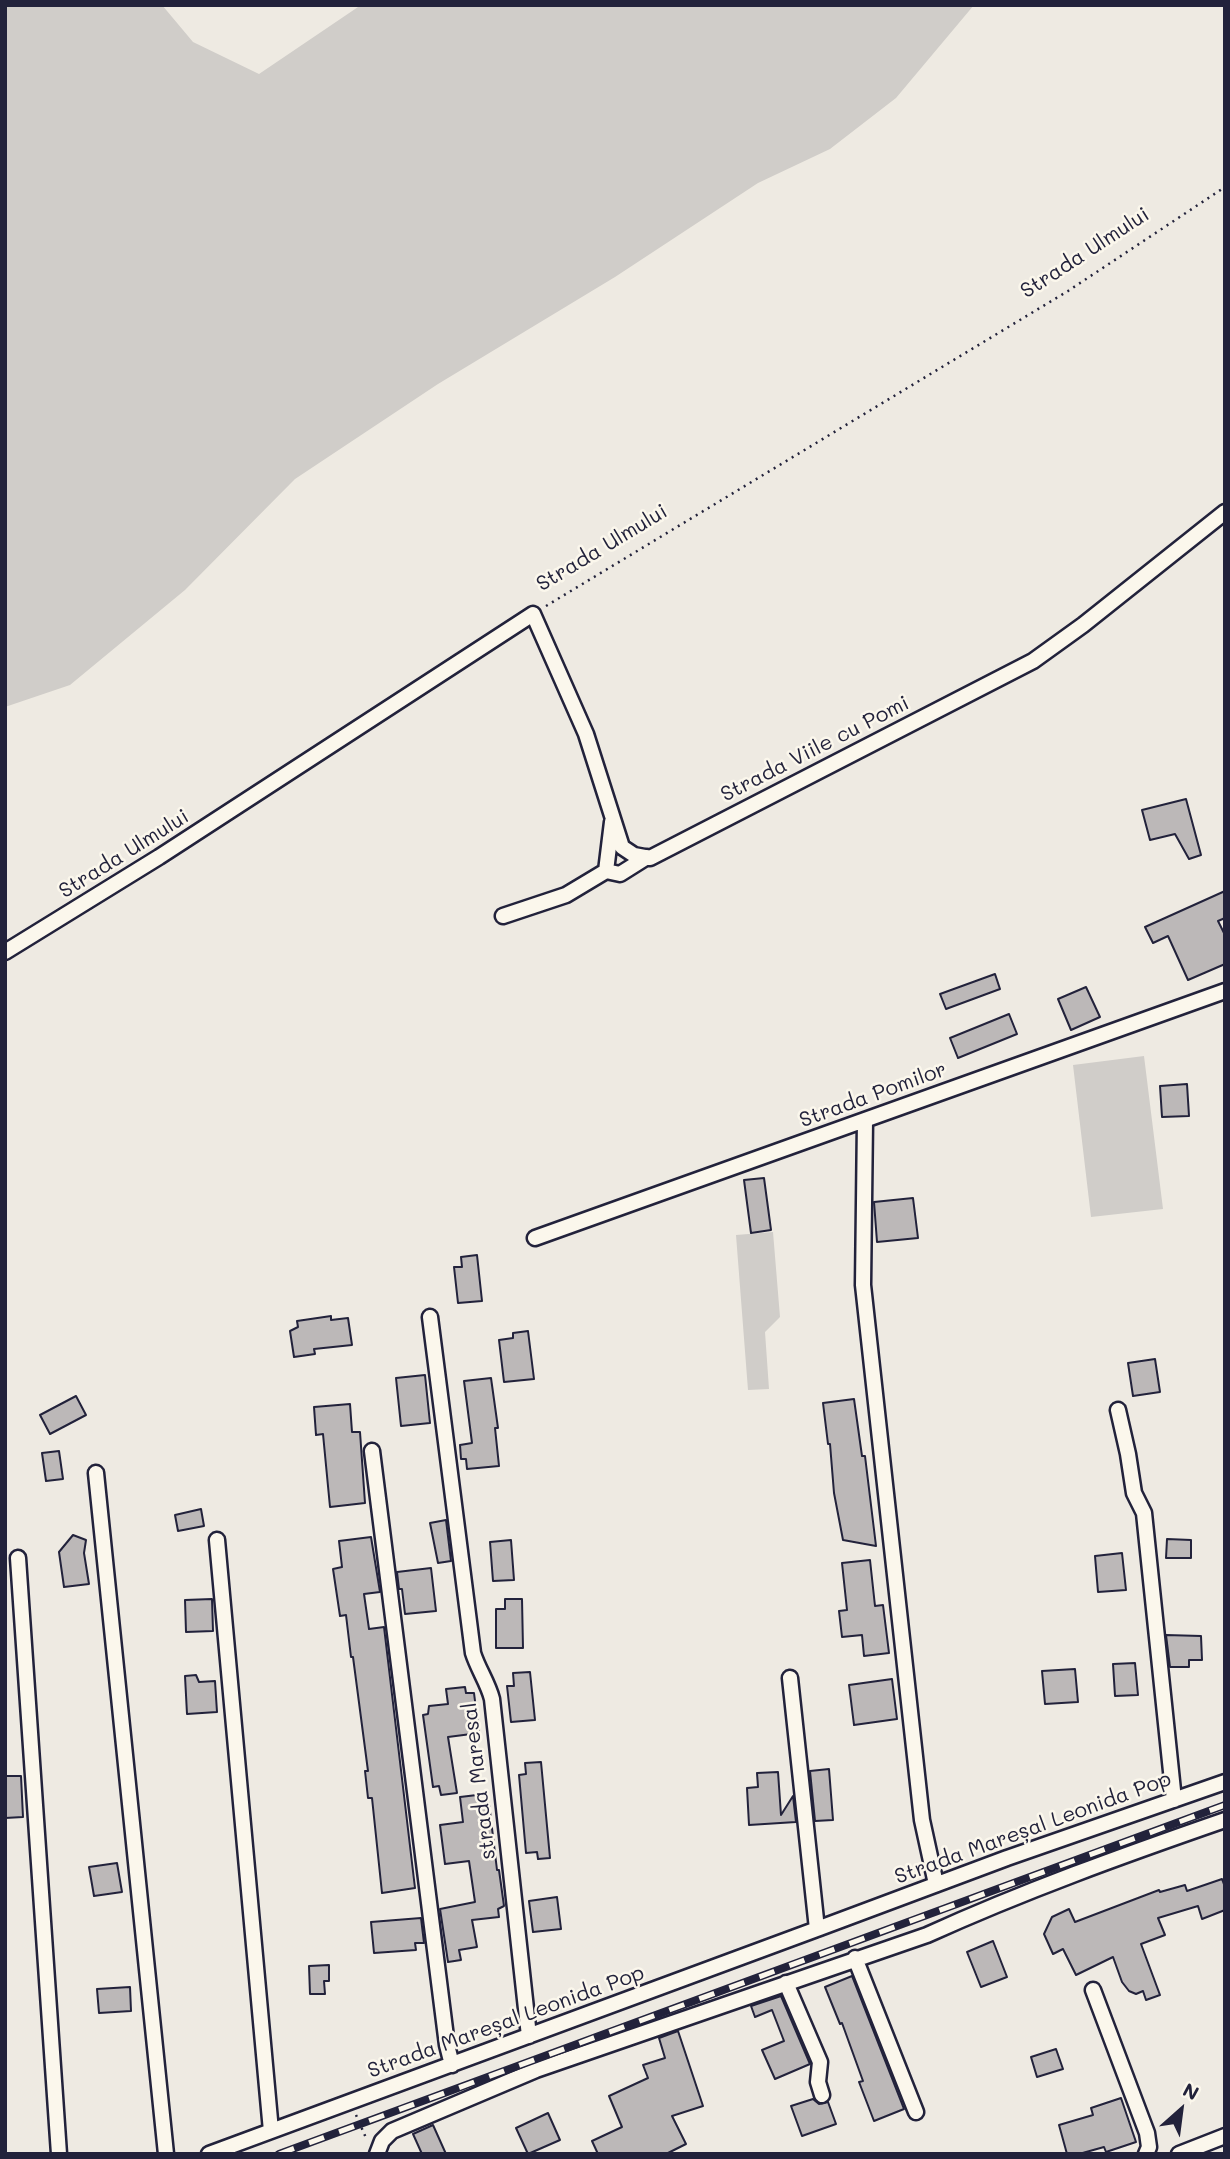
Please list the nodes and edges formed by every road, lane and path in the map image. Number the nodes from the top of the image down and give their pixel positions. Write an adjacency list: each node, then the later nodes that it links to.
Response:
1 (1225, 187): 3 (path, Strada Ulmului)
2 (1225, 512): 5 (street, Strada Viile cu Pomi)
3 (533, 614): 4 (street); 8 (street, Strada Ulmului)
4 (612, 817): 5 (street); 6 (street)
5 (647, 857): 6 (street, Strada Viile cu Pomi)
6 (607, 871): 7 (street, Strada Viile cu Pomi)
7 (503, 916)
8 (5, 952)
9 (1225, 991): 10 (street, Strada Pomilor)
10 (865, 1120): 11 (street, Strada Pomilor); 22 (street)
11 (535, 1238)
12 (430, 1317): 27 (street, strada Maresal)
13 (1118, 1410): 20 (street)
14 (372, 1451): 28 (street)
15 (96, 1473): 35 (street)
16 (217, 1540): 32 (street)
17 (18, 1558): 34 (street)
18 (790, 1678): 23 (street)
19 (1225, 1782): 20 (street, Strada Mareșal Leonida Pop)
20 (1174, 1800): 22 (street, Strada Mareșal Leonida Pop)
21 (1225, 1820): 24 (street)
22 (936, 1884): 23 (street, Strada Mareșal Leonida Pop)
23 (817, 1929): 27 (street, Strada Mareșal Leonida Pop)
24 (856, 1958): 25 (street); 31 (street)
25 (786, 1983): 29 (street); 37 (street)
26 (1093, 1990): 38 (street)
27 (528, 2036): 28 (street, Strada Mareșal Leonida Pop)
28 (452, 2065): 30 (street, Strada Mareșal Leonida Pop)
29 (822, 2095)
30 (351, 2102): 32 (street, Strada Mareșal Leonida Pop); 37 (path)
31 (916, 2112)
32 (271, 2131): 36 (street, Strada Mareșal Leonida Pop)
33 (1225, 2136): 39 (street)
34 (59, 2154)
35 (166, 2154)
36 (209, 2154)
37 (377, 2154)
38 (1146, 2154)
39 (1179, 2154)

